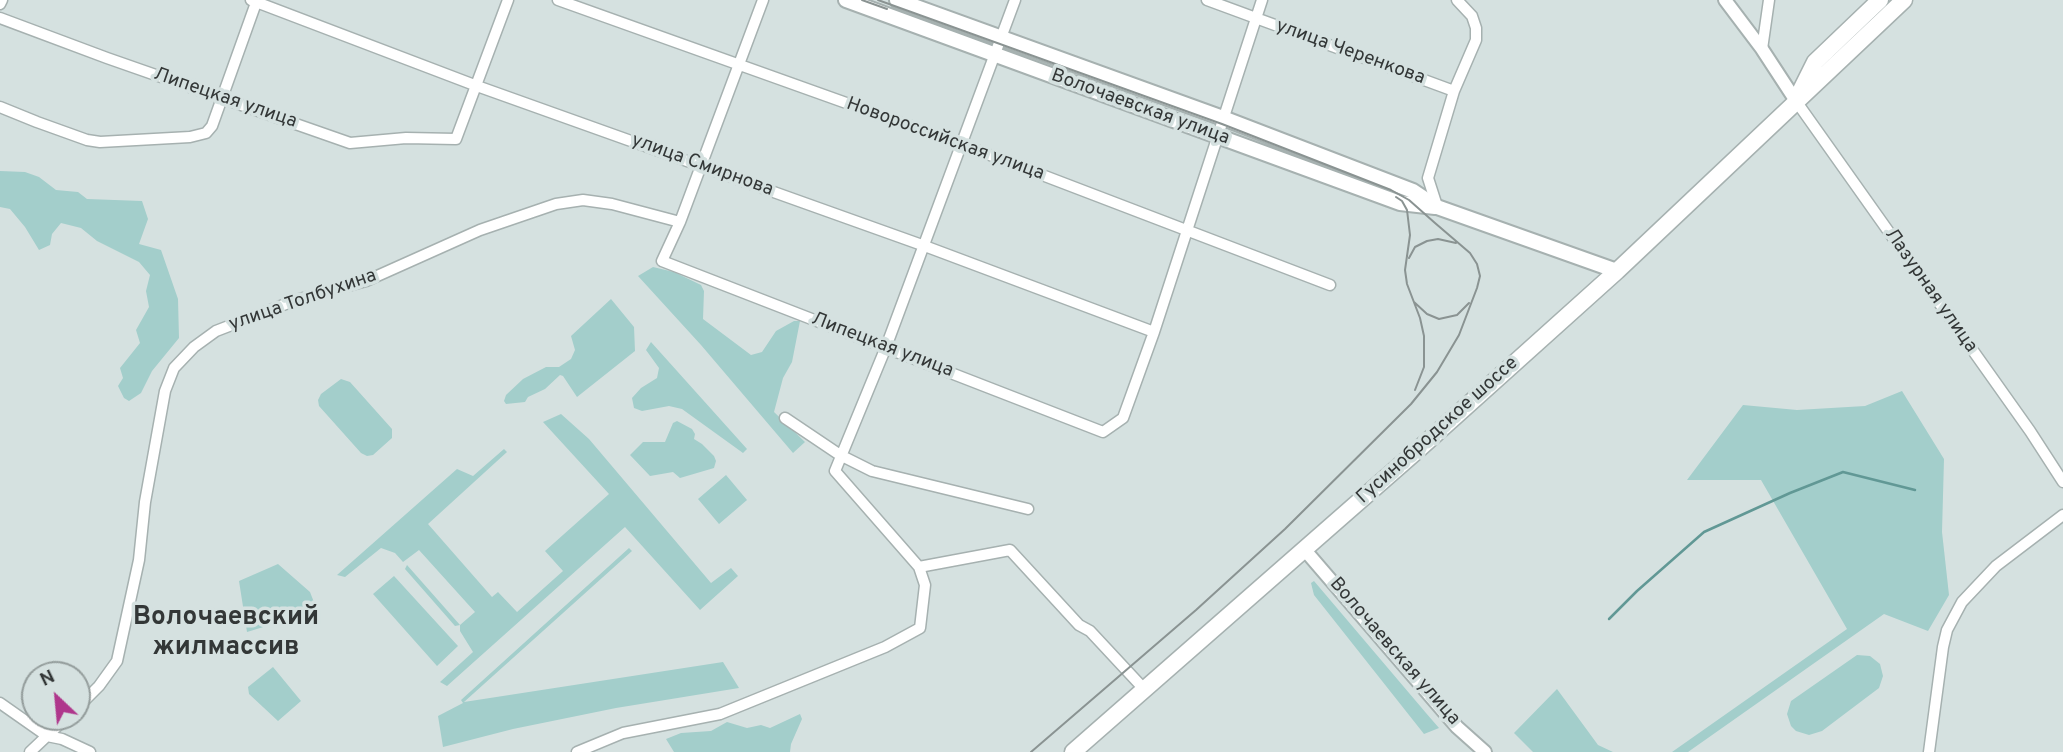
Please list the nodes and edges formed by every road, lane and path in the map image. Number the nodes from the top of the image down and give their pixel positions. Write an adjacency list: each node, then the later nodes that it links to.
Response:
1 (508, 0): 21 (street)
2 (558, 0): 20 (street, Новороссийская улица)
3 (763, 0): 20 (street)
4 (846, 0): 19 (main road, Волочаевская улица)
5 (897, 0): 17 (main road, Волочаевская улица)
6 (1015, 0): 17 (street)
7 (1207, 0): 16 (street, улица Черенкова)
8 (1262, 0): 16 (street)
9 (1457, 0): 22 (street)
10 (1726, 0): 18 (street)
11 (1769, 0): 18 (street)
12 (1880, 0): 24 (main road, Гусинобродское шоссе)
13 (1904, 0): 24 (main road, Гусинобродское шоссе)
14 (255, 1): 21 (street, улица Смирнова); 23 (street)
15 (0, 18): 23 (street, Липецкая улица)
16 (1256, 18): 22 (street, улица Черенкова); 26 (street)
17 (1001, 38): 19 (street); 26 (main road, Волочаевская улица)
18 (1762, 50): 24 (street)
19 (995, 55): 27 (main road, Волочаевская улица); 28 (street)
20 (737, 66): 28 (street, Новороссийская улица); 29 (street)
21 (477, 86): 23 (street, Липецкая улица); 29 (street, улица Смирнова)
22 (1454, 91): 30 (street)
23 (222, 98): 25 (street)
24 (1796, 101): 34 (main road, Гусинобродское шоссе); 40 (street, Лазурная улица)
25 (0, 107)
26 (1223, 118): 27 (street); 30 (main road, Волочаевская улица)
27 (1218, 136): 30 (main road, Волочаевская улица); 32 (street)
28 (961, 144): 32 (street, Новороссийская улица); 33 (street)
29 (699, 166): 31 (street); 33 (street, улица Смирнова)
30 (1437, 207): 34 (main road, Волочаевская улица)
31 (680, 222): 37 (street, Липецкая улица); 46 (street, улица Толбухина)
32 (1185, 230): 35 (street, Новороссийская улица); 36 (street)
33 (922, 245): 36 (street, улица Смирнова); 37 (street)
34 (1617, 271): 43 (main road, Гусинобродское шоссе)
35 (1330, 285)
36 (1154, 332): 37 (street, Липецкая улица)
37 (886, 347): 39 (street)
38 (785, 418): 39 (street)
39 (840, 455): 41 (street); 44 (street)
40 (2063, 482)
41 (1028, 509)
42 (2063, 515): 55 (street)
43 (1304, 549): 45 (main road, Гусинобродское шоссе); 54 (street, Волочаевская улица)
44 (919, 567): 45 (street); 52 (street)
45 (1144, 689): 53 (main road, Гусинобродское шоссе)
46 (91, 694)
47 (0, 703): 49 (street)
48 (52, 731): 49 (street)
49 (47, 736): 50 (street); 51 (street)
50 (30, 752)
51 (90, 752)
52 (577, 752)
53 (1073, 752)
54 (1485, 752)
55 (1929, 752)

